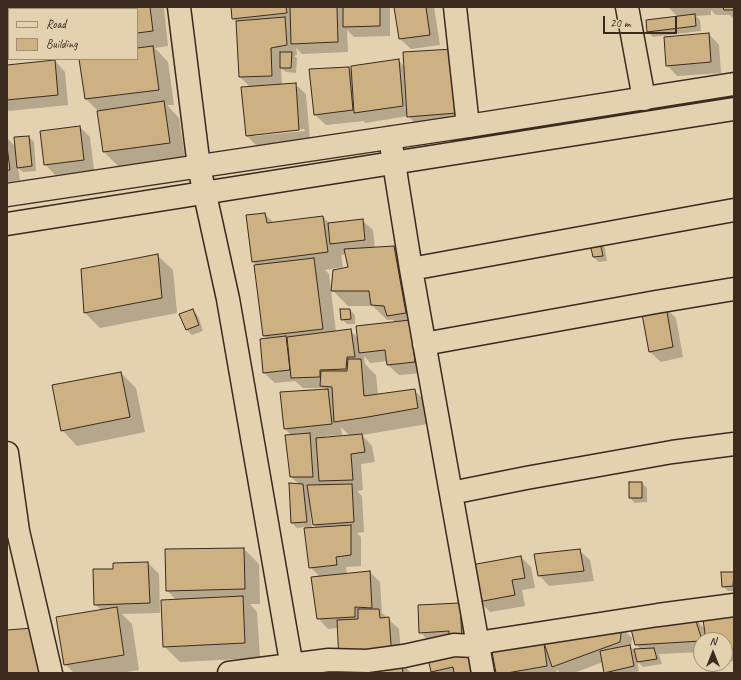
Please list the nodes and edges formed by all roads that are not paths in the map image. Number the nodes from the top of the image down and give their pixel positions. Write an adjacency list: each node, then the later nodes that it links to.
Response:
1 (179, 7): 10 (street)
2 (456, 7): 7 (street)
3 (627, 7): 5 (street)
4 (734, 84): 5 (street)
5 (644, 99): 7 (street)
6 (734, 109): 9 (street)
7 (468, 126): 8 (street)
8 (390, 138): 9 (street); 10 (street)
9 (394, 163): 11 (street); 15 (street)
10 (199, 167): 11 (street); 12 (street)
11 (205, 193): 14 (street); 23 (street)
12 (7, 195)
13 (734, 210): 15 (street)
14 (7, 224)
15 (411, 270): 17 (street)
16 (734, 290): 17 (street)
17 (424, 344): 20 (street)
18 (734, 444): 20 (street)
19 (7, 453): 24 (street)
20 (451, 493): 22 (street)
21 (734, 605): 22 (street)
22 (478, 646): 23 (street); 26 (street)
23 (293, 669): 25 (street)
24 (52, 673)
25 (229, 673)
26 (483, 673)

